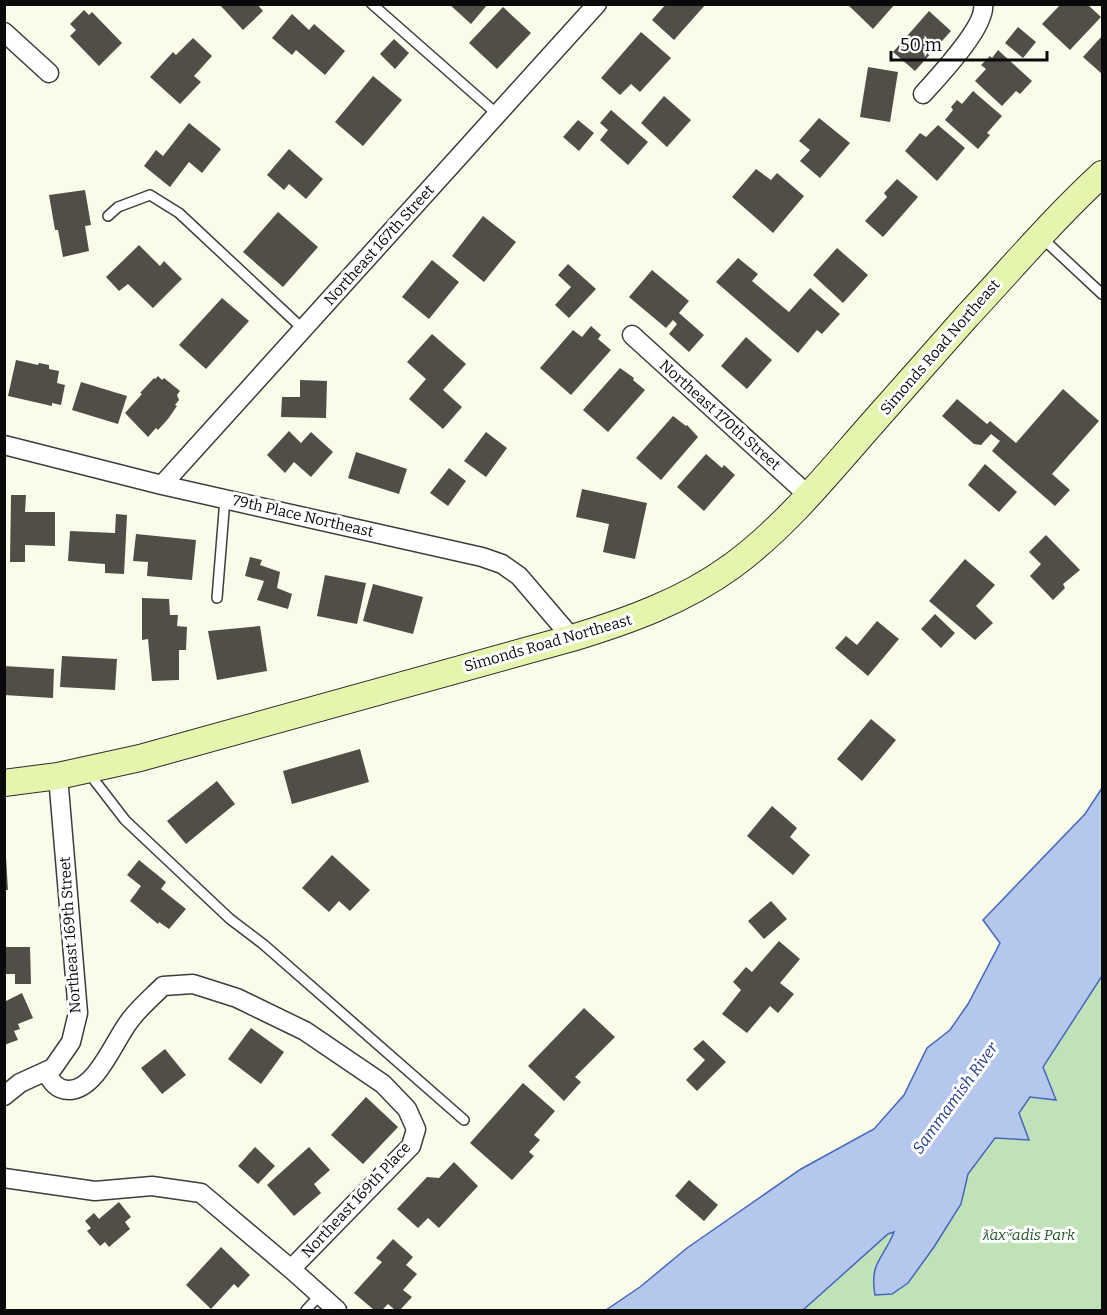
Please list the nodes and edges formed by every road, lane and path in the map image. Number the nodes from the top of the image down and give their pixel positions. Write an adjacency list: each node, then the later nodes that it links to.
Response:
1 (372, 4): 7 (lane)
2 (597, 4): 7 (street, Northeast 167th Street)
3 (983, 4): 6 (street)
4 (4, 32): 5 (street)
5 (49, 73)
6 (923, 94)
7 (497, 114): 12 (street, Northeast 167th Street)
8 (1102, 174): 10 (main road, Simonds Road Northeast)
9 (108, 216): 12 (lane)
10 (1039, 235): 11 (lane); 16 (main road, Simonds Road Northeast)
11 (1102, 294)
12 (303, 329): 15 (street, Northeast 167th Street)
13 (632, 335): 16 (street, Northeast 170th Street)
14 (4, 445): 15 (street, 79th Place Northeast)
15 (162, 485): 17 (street, 79th Place Northeast)
16 (809, 496): 19 (main road, Simonds Road Northeast)
17 (225, 499): 18 (lane); 19 (street, 79th Place Northeast)
18 (217, 598)
19 (572, 638): 20 (main road, Simonds Road Northeast)
20 (87, 770): 21 (main road, Simonds Road Northeast); 25 (lane)
21 (58, 777): 22 (main road, Simonds Road Northeast); 23 (street, Northeast 169th Street)
22 (4, 783)
23 (46, 1071): 24 (street, Northeast 169th Street); 27 (street, Northeast 169th Place)
24 (4, 1096)
25 (464, 1120)
26 (4, 1179): 27 (street)
27 (291, 1269): 28 (street)
28 (320, 1295): 29 (lane); 30 (street)
29 (306, 1311)
30 (337, 1311)

